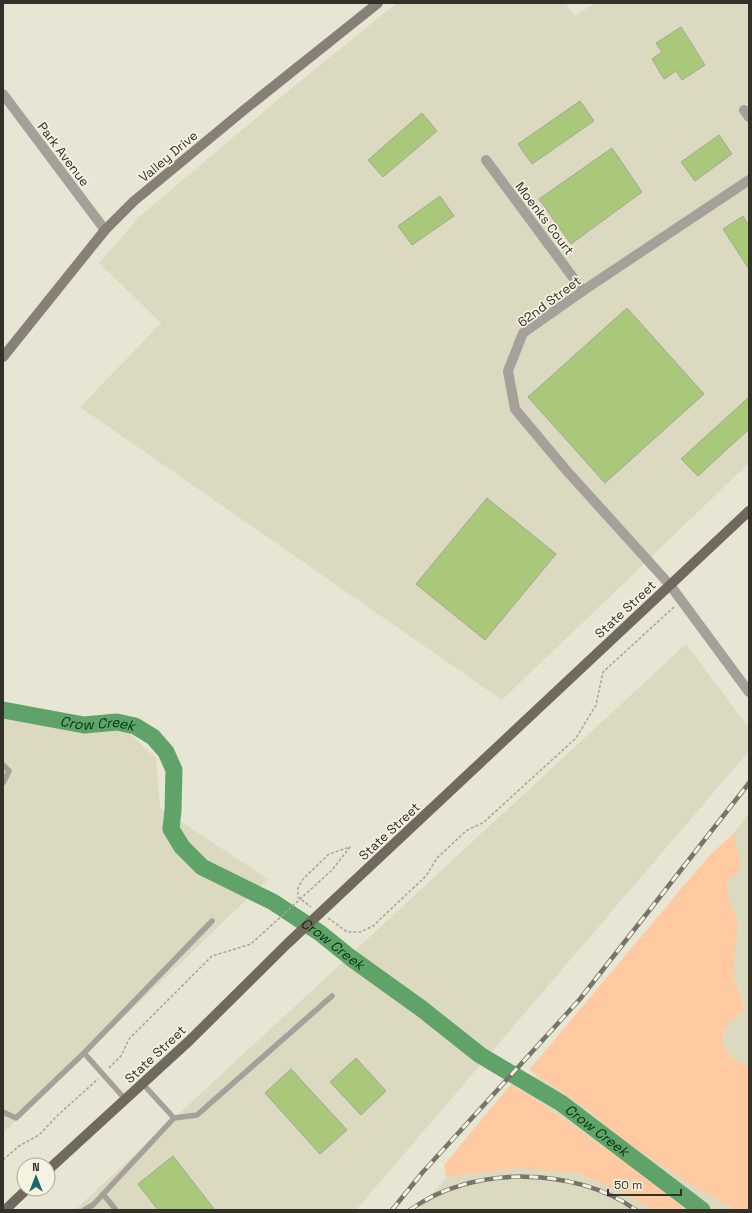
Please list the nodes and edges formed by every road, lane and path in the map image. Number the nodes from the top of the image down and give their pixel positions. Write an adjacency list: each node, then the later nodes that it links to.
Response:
1 (378, 3): 5 (street, Valley Drive)
2 (3, 94): 5 (street, Park Avenue)
3 (486, 160): 6 (street, Moenks Court)
4 (749, 180): 6 (street, 62nd Street)
5 (105, 230): 7 (street, Valley Drive)
6 (583, 291): 9 (street, 62nd Street)
7 (3, 357)
8 (749, 511): 9 (main road, State Street)
9 (670, 585): 10 (street, 62nd Street); 20 (main road, State Street)
10 (681, 601): 11 (street, 62nd Street); 15 (path)
11 (749, 692)
12 (3, 765): 13 (lane)
13 (3, 783)
14 (316, 910): 19 (path)
15 (322, 914)
16 (212, 920): 18 (lane)
17 (332, 996): 23 (lane)
18 (84, 1053): 19 (lane); 22 (lane)
19 (103, 1074): 21 (lane); 24 (path)
20 (142, 1083): 21 (main road, State Street); 23 (lane)
21 (125, 1099): 25 (main road, State Street)
22 (3, 1112)
23 (174, 1118): 26 (lane)
24 (3, 1160)
25 (56, 1163)
26 (103, 1194): 28 (lane); 30 (lane)
27 (19, 1197): 29 (main road)
28 (110, 1203): 31 (lane); 32 (lane)
29 (5, 1210)
30 (84, 1210)
31 (107, 1210)
32 (116, 1210)

